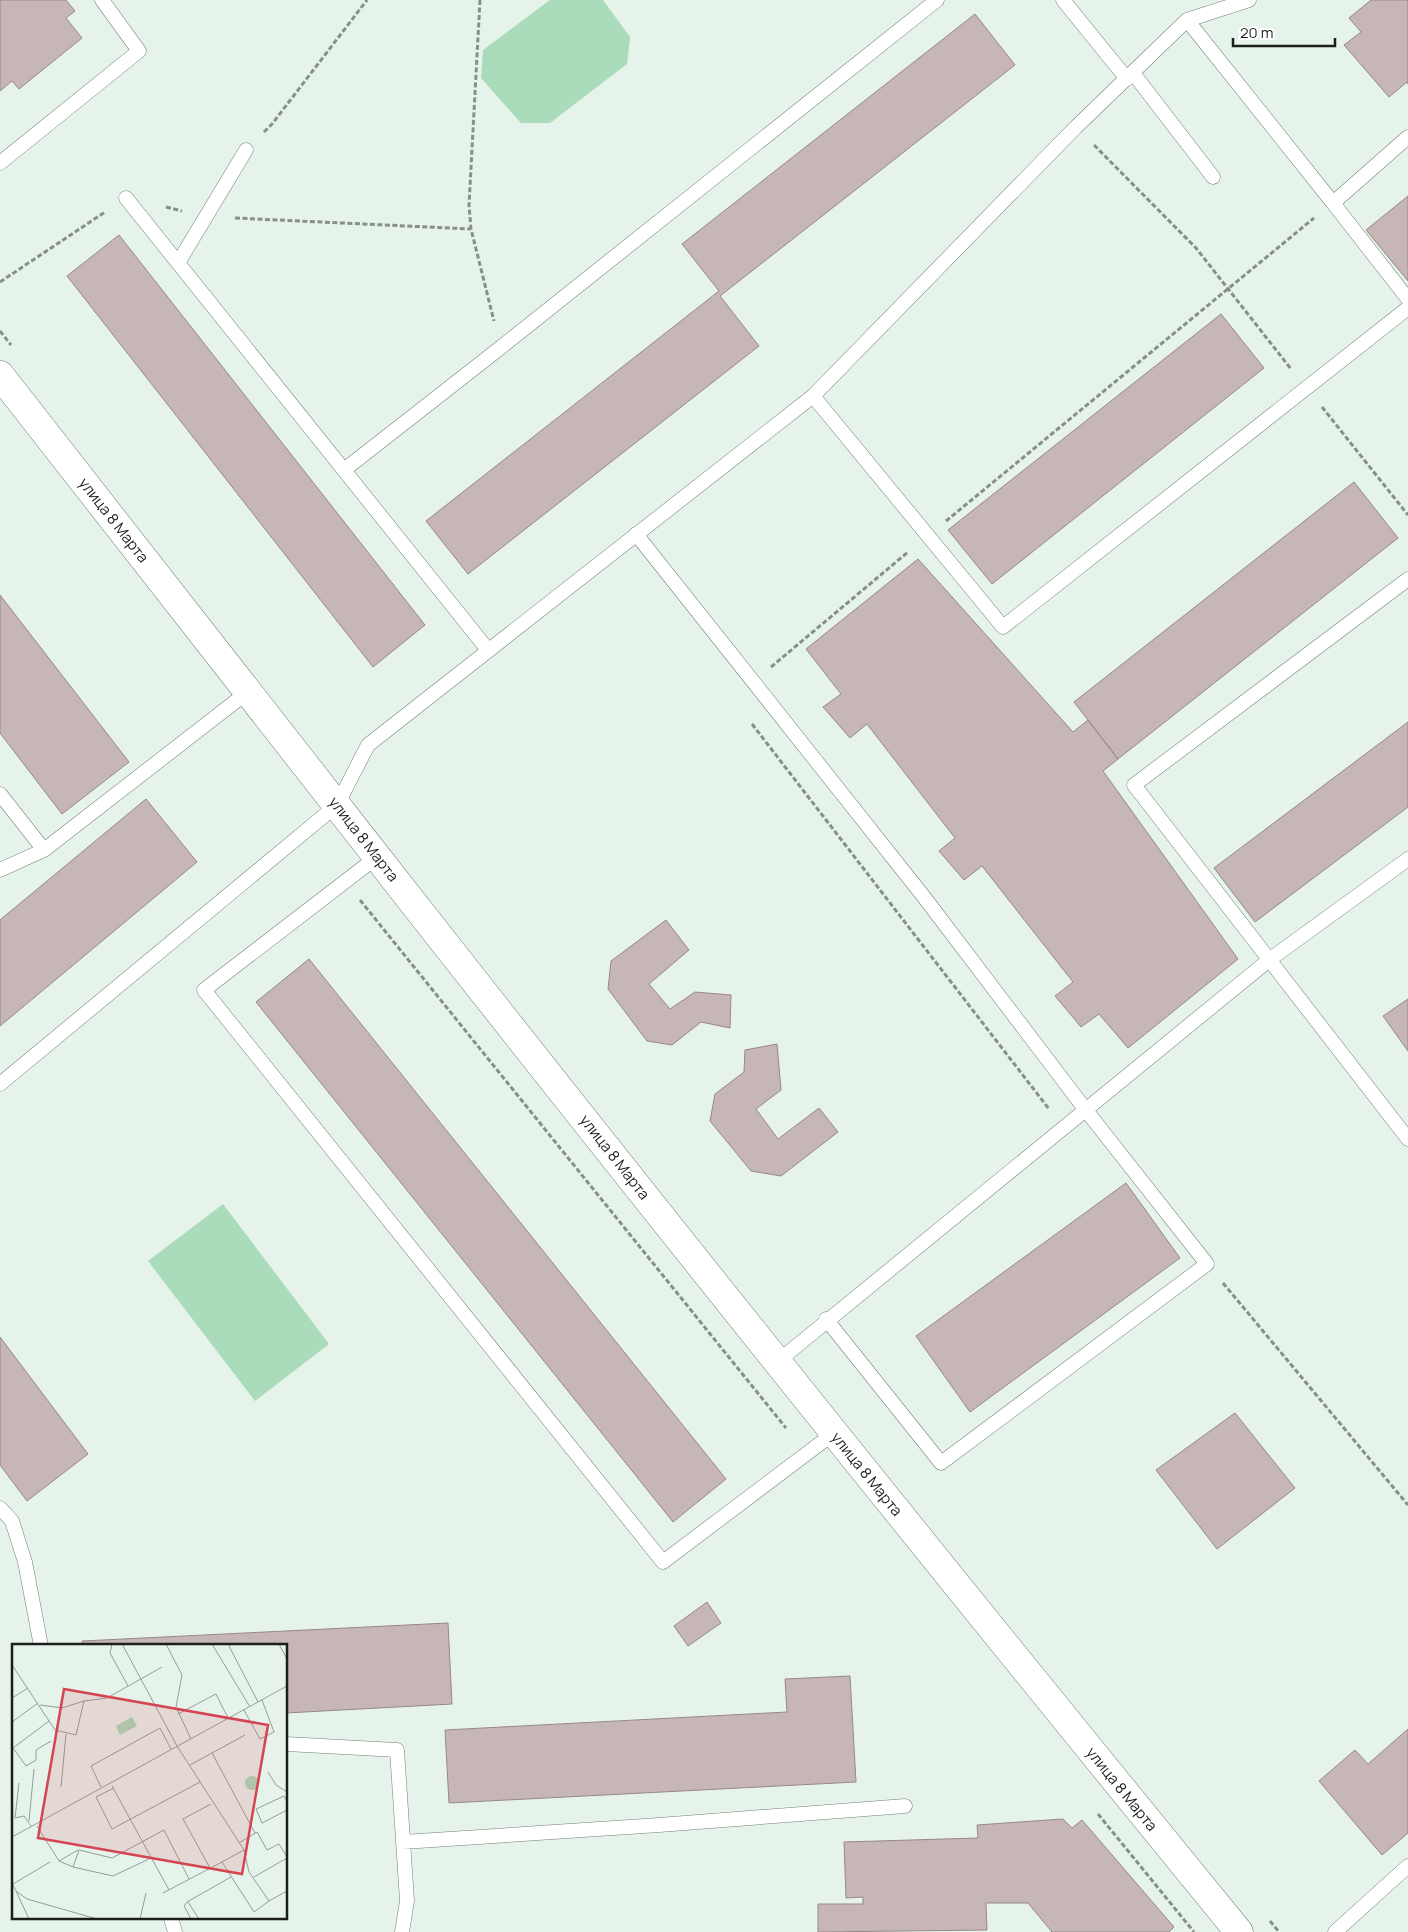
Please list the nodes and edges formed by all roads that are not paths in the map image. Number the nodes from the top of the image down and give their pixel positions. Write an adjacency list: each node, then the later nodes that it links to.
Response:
1 (102, 0): 9 (lane)
2 (937, 0): 18 (lane)
3 (1062, 0): 6 (lane)
4 (1249, 0): 5 (lane)
5 (1187, 20): 6 (lane); 12 (lane)
6 (1130, 76): 10 (lane); 17 (lane)
7 (1408, 137): 12 (lane)
8 (246, 150): 13 (lane)
9 (0, 163)
10 (1213, 177)
11 (126, 198): 13 (lane)
12 (1332, 203): 14 (lane)
13 (178, 263): 18 (lane)
14 (1408, 299)
15 (1408, 308): 17 (lane)
16 (0, 376): 22 (street, улица 8 Марта)
17 (813, 396): 19 (lane)
18 (344, 470): 21 (lane)
19 (636, 534): 21 (lane); 31 (lane)
20 (1408, 579): 29 (lane)
21 (488, 650): 24 (lane)
22 (249, 691): 24 (street, улица 8 Марта); 25 (lane)
23 (0, 794): 25 (lane)
24 (337, 805): 26 (street, улица 8 Марта); 30 (lane)
25 (44, 850): 28 (lane)
26 (377, 856): 34 (street, улица 8 Марта); 35 (lane)
27 (1408, 859): 29 (lane)
28 (0, 870)
29 (1269, 960): 31 (lane); 32 (lane)
30 (0, 1084)
31 (1085, 1109): 33 (lane); 33 (lane)
32 (1408, 1139)
33 (826, 1320): 34 (lane)
34 (777, 1362): 35 (street, улица 8 Марта)
35 (834, 1433): 43 (street, улица 8 Марта)
36 (0, 1508): 37 (lane)
37 (41, 1644)
38 (288, 1744): 40 (lane)
39 (904, 1806): 40 (lane)
40 (403, 1842): 42 (lane)
41 (1408, 1866): 44 (lane)
42 (402, 1932)
43 (1240, 1932)
44 (1335, 1932)

